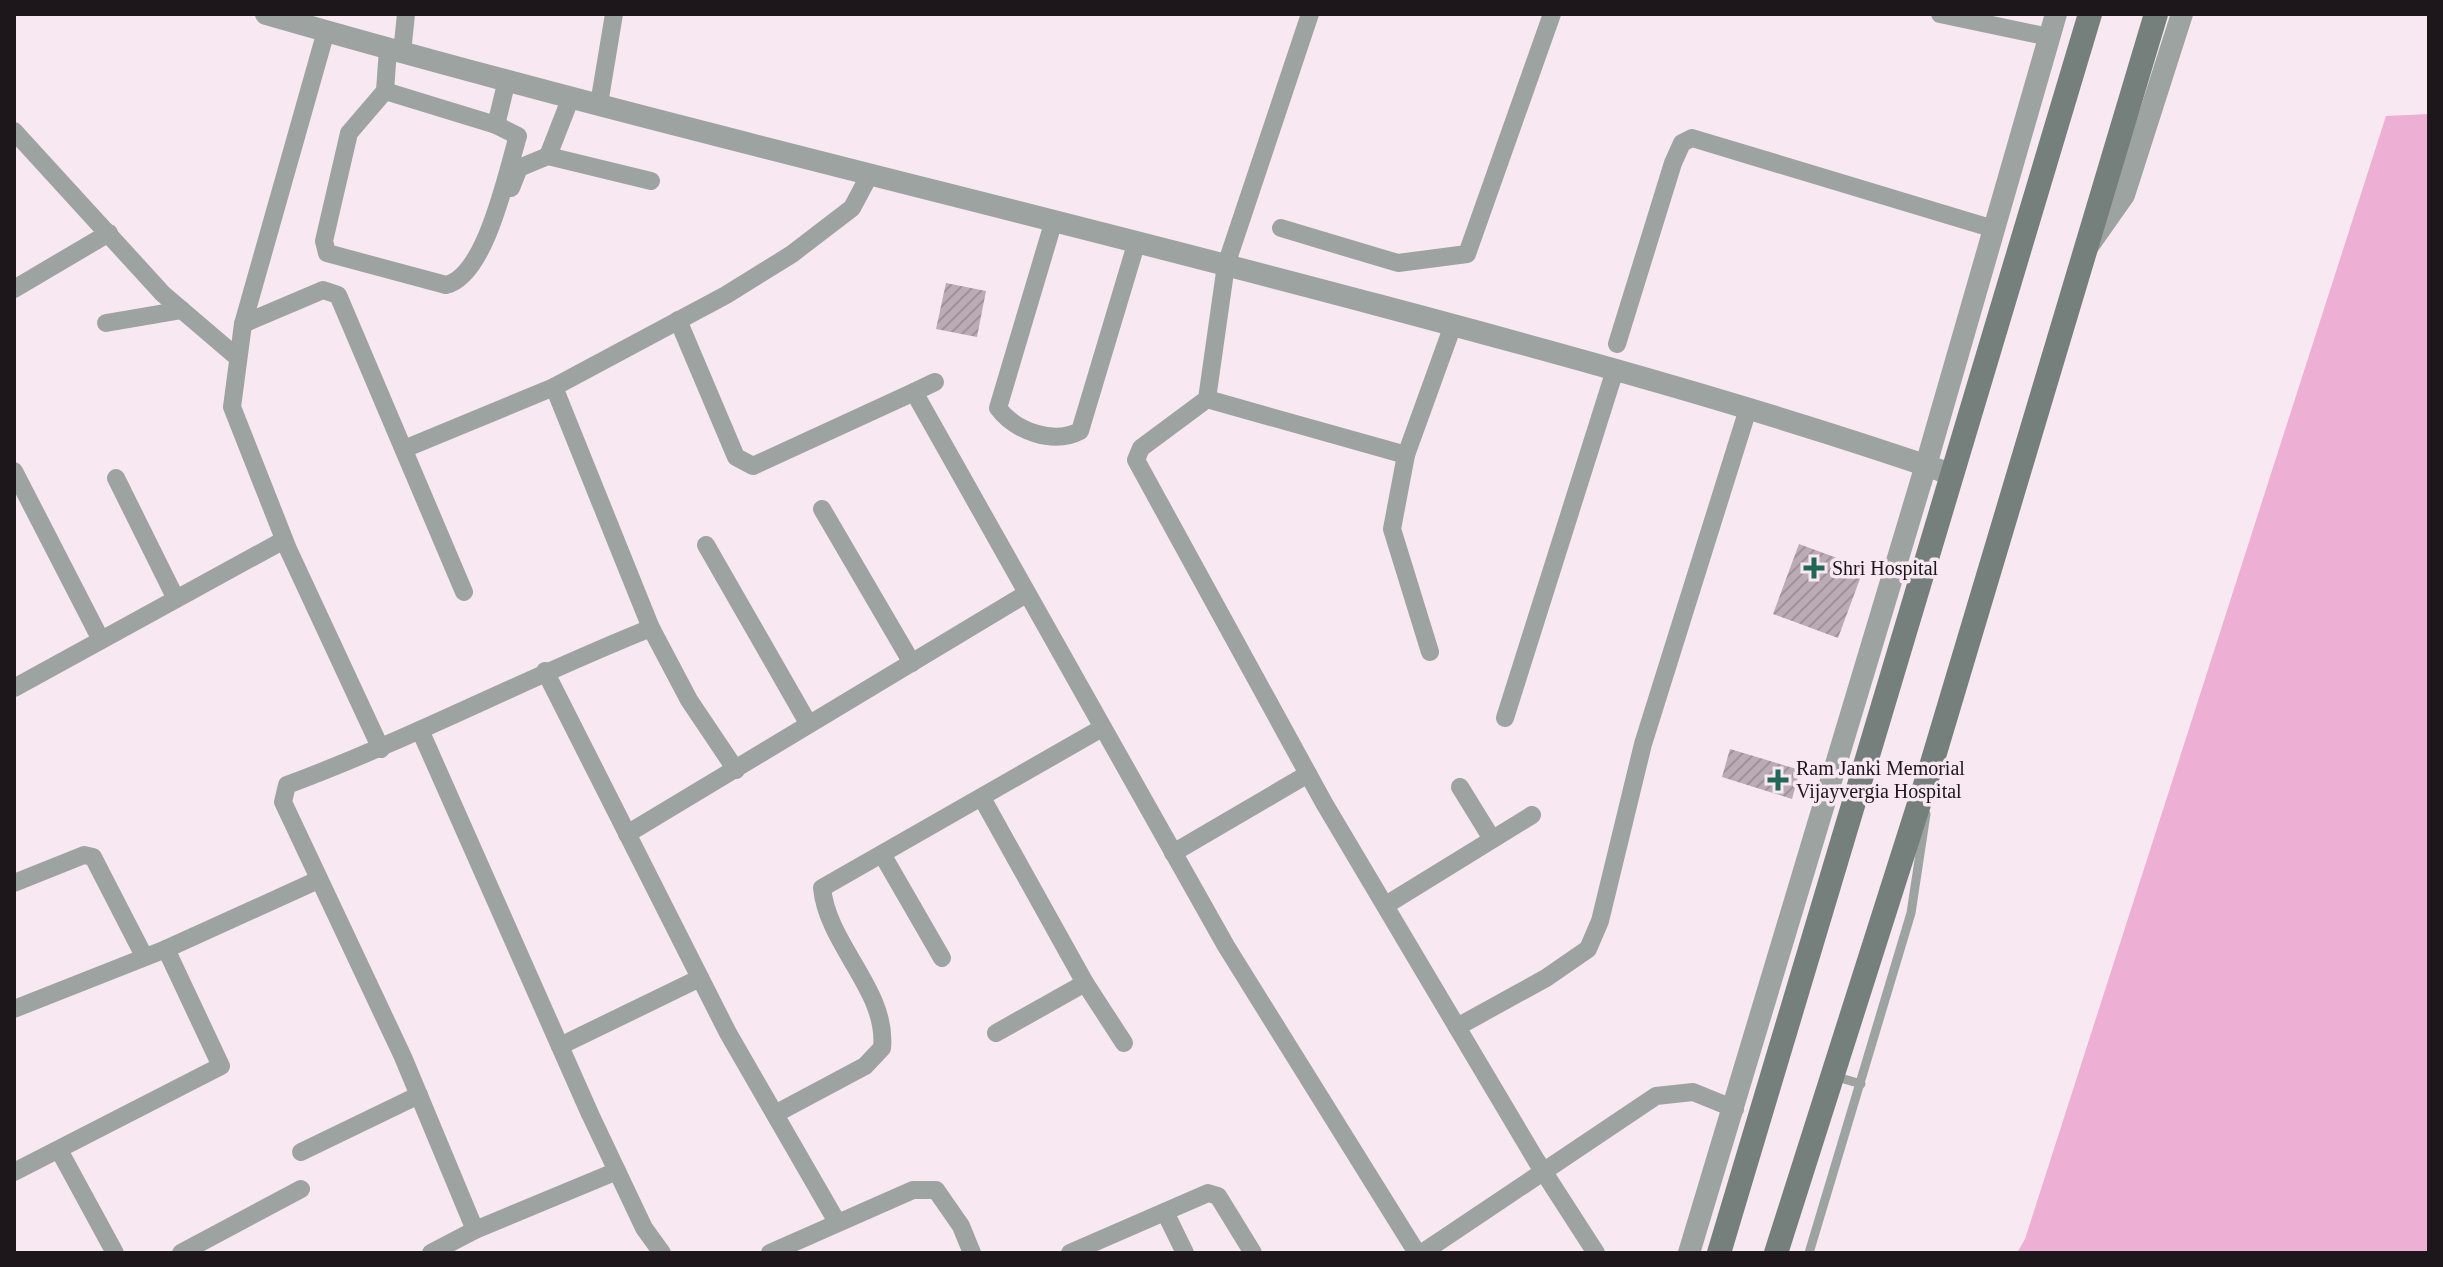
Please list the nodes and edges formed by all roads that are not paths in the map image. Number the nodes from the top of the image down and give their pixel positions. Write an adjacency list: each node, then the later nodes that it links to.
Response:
1 (266, 14): 11 (street)
2 (406, 14): 13 (street)
3 (614, 14): 17 (street)
4 (1310, 14): 29 (street)
5 (1552, 14): 24 (street)
6 (1940, 14): 12 (street)
7 (2056, 14): 12 (street)
8 (2090, 14): 49 (main road)
9 (2156, 14): 28 (main road)
10 (2182, 14): 28 (street)
11 (326, 31): 13 (street); 35 (street)
12 (2049, 37): 25 (street)
13 (395, 51): 14 (street); 15 (street)
14 (507, 80): 16 (street); 18 (street)
15 (385, 91): 18 (street); 18 (street)
16 (571, 97): 17 (street); 20 (street)
17 (599, 104): 21 (street)
18 (496, 125)
19 (14, 131): 26 (street)
20 (548, 156): 22 (street); 30 (street)
21 (870, 174): 23 (street); 33 (street)
22 (651, 181)
23 (1054, 220): 27 (street); 27 (street)
24 (1281, 228)
25 (1994, 229): 37 (street); 47 (street)
26 (109, 233): 31 (street); 32 (street)
27 (1137, 241): 29 (street)
28 (2086, 250): 68 (main road)
29 (1226, 265): 36 (street); 43 (street)
30 (477, 277)
31 (14, 289)
32 (182, 310): 34 (street); 38 (street)
33 (678, 320): 41 (street); 42 (street)
34 (106, 323)
35 (243, 324): 38 (street); 45 (street)
36 (1453, 325): 39 (street); 46 (street)
37 (1617, 344)
38 (238, 358): 52 (street)
39 (1615, 370): 44 (street); 63 (street)
40 (935, 382): 42 (street)
41 (554, 387): 45 (street); 57 (street)
42 (914, 392): 55 (street)
43 (1207, 399): 46 (street); 70 (street)
44 (1748, 409): 47 (street); 87 (street)
45 (404, 449): 54 (street)
46 (1406, 455): 59 (street)
47 (1926, 465): 49 (street); 94 (street)
48 (14, 471): 58 (street)
49 (1951, 474): 96 (main road)
50 (116, 478): 56 (street)
51 (822, 509): 60 (street)
52 (284, 540): 56 (street); 67 (street)
53 (706, 545): 64 (street)
54 (464, 592)
55 (1026, 594): 60 (street); 65 (street)
56 (176, 599): 58 (street)
57 (651, 628): 61 (street); 69 (street)
58 (101, 640): 62 (street)
59 (1430, 652)
60 (912, 663): 64 (street)
61 (545, 671): 66 (street); 74 (street)
62 (14, 688)
63 (1505, 718)
64 (808, 723): 69 (street)
65 (1102, 728): 72 (street); 76 (street)
66 (420, 730): 67 (street); 90 (street)
67 (381, 749): 78 (street)
68 (1932, 763): 91 (main road); 92 (lane)
69 (736, 770): 74 (street)
70 (1308, 774): 76 (street); 80 (street)
71 (1460, 787): 75 (street)
72 (982, 798): 77 (street); 85 (street)
73 (1532, 815): 75 (street)
74 (627, 834): 84 (street)
75 (1492, 839): 80 (street)
76 (1173, 853): 115 (street)
77 (882, 854): 83 (street); 95 (street)
78 (318, 880): 81 (street); 93 (street)
79 (14, 883): 82 (street)
80 (1386, 905): 87 (street)
81 (166, 949): 82 (street); 97 (street)
82 (144, 956): 86 (street)
83 (942, 958)
84 (700, 978): 90 (street); 95 (street)
85 (1085, 983): 88 (street); 89 (street)
86 (14, 1009)
87 (1457, 1027): 101 (street)
88 (996, 1033)
89 (1124, 1043)
90 (560, 1046): 99 (street)
91 (1832, 1076): 92 (lane); 119 (main road)
92 (1861, 1084): 120 (lane)
93 (419, 1095): 98 (street); 105 (street)
94 (1735, 1109): 96 (street); 101 (street); 117 (street)
95 (775, 1114): 104 (street)
96 (1759, 1119): 118 (main road)
97 (59, 1150): 100 (street); 106 (street)
98 (301, 1152)
99 (617, 1171): 105 (street); 109 (street)
100 (14, 1172)
101 (1544, 1172): 115 (street); 116 (street)
102 (301, 1189): 107 (street)
103 (1165, 1212): 112 (street); 113 (street); 114 (street)
104 (837, 1222): 110 (street); 111 (street)
105 (475, 1230): 108 (street)
106 (115, 1253)
107 (181, 1253)
108 (431, 1253)
109 (662, 1253)
110 (770, 1253)
111 (972, 1253)
112 (1070, 1253)
113 (1185, 1253)
114 (1253, 1253)
115 (1419, 1253)
116 (1596, 1253)
117 (1689, 1253)
118 (1719, 1253)
119 (1776, 1253)
120 (1809, 1253)

